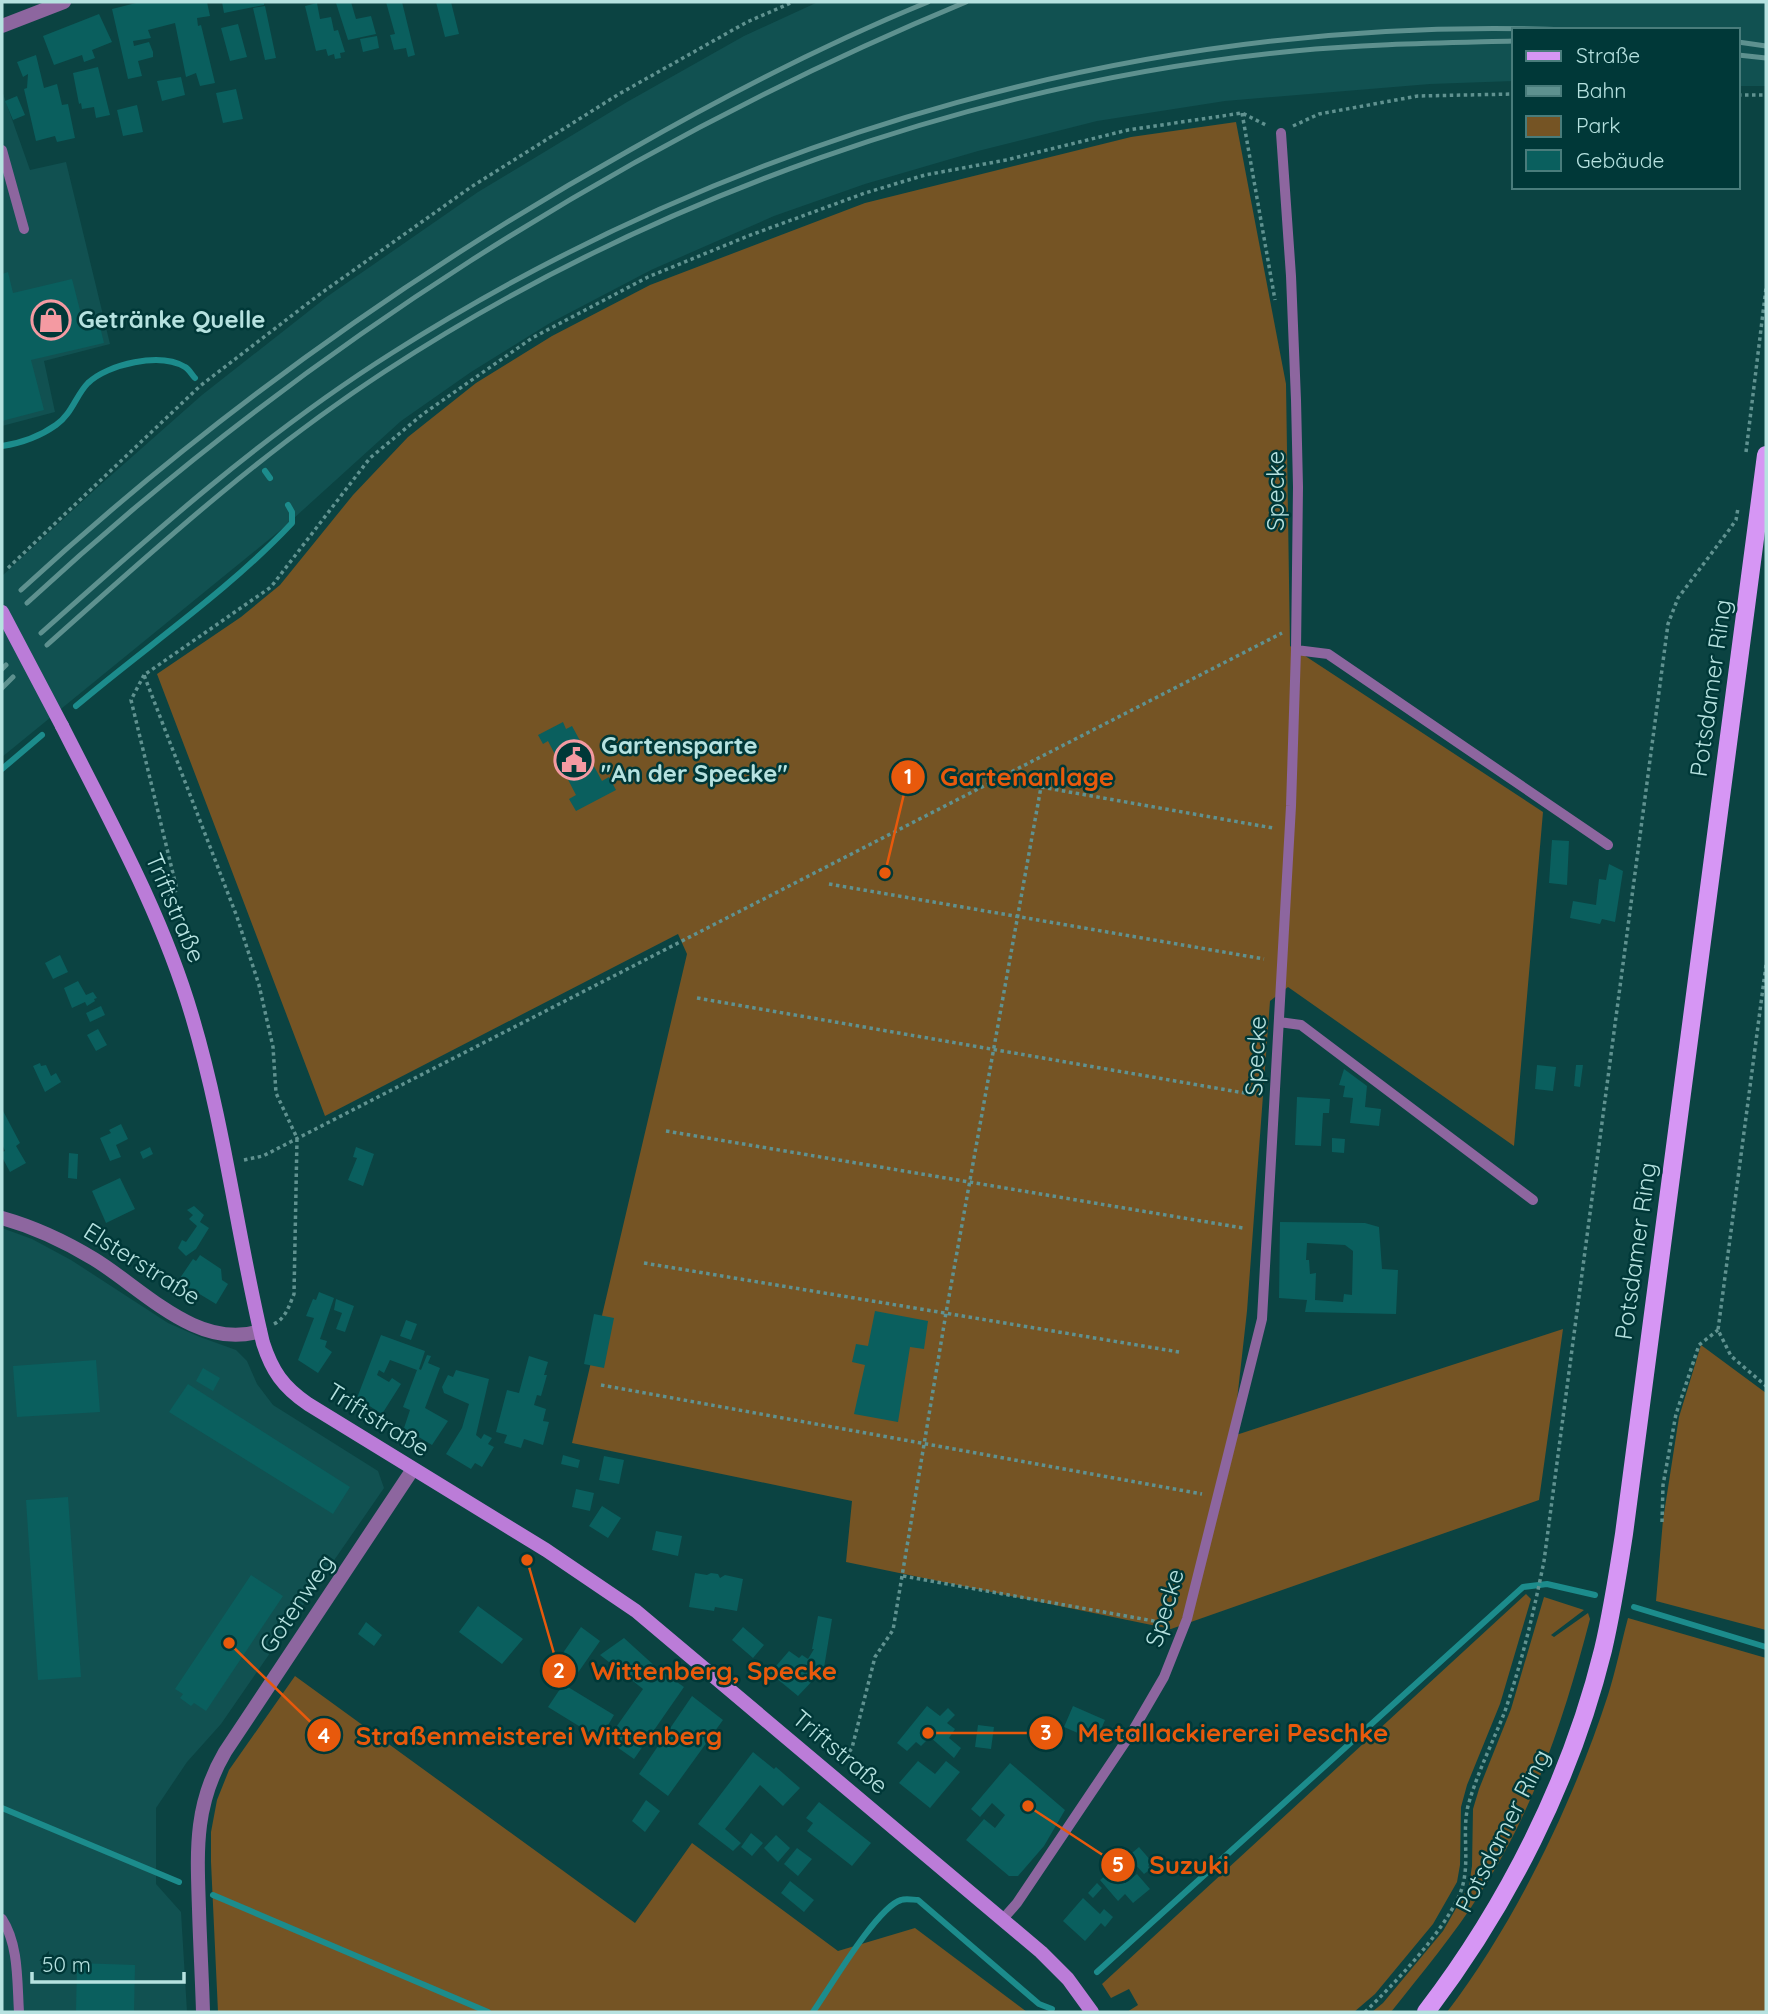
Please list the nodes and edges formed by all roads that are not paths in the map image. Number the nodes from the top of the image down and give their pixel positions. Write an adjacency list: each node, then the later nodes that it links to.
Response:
1 (64, 2): 2 (street)
2 (2, 26)
3 (1280, 133): 8 (lane, Specke)
4 (2, 150): 5 (lane)
5 (24, 229)
6 (1766, 455): 20 (main road, Potsdamer Ring)
7 (2, 612): 13 (main road, Triftstraße, bridge)
8 (1296, 650): 9 (lane); 10 (lane, Specke)
9 (1608, 845)
10 (1279, 1022): 11 (lane); 16 (lane, Specke)
11 (1533, 1200)
12 (2, 1218): 13 (street, Elsterstraße)
13 (260, 1331): 14 (main road, Triftstraße)
14 (413, 1469): 16 (main road, Triftstraße); 18 (street, Gotenweg)
15 (2, 1919): 17 (lane)
16 (1003, 1920): 19 (main road, Triftstraße)
17 (19, 2012)
18 (203, 2012)
19 (1092, 2012)
20 (1426, 2012)

